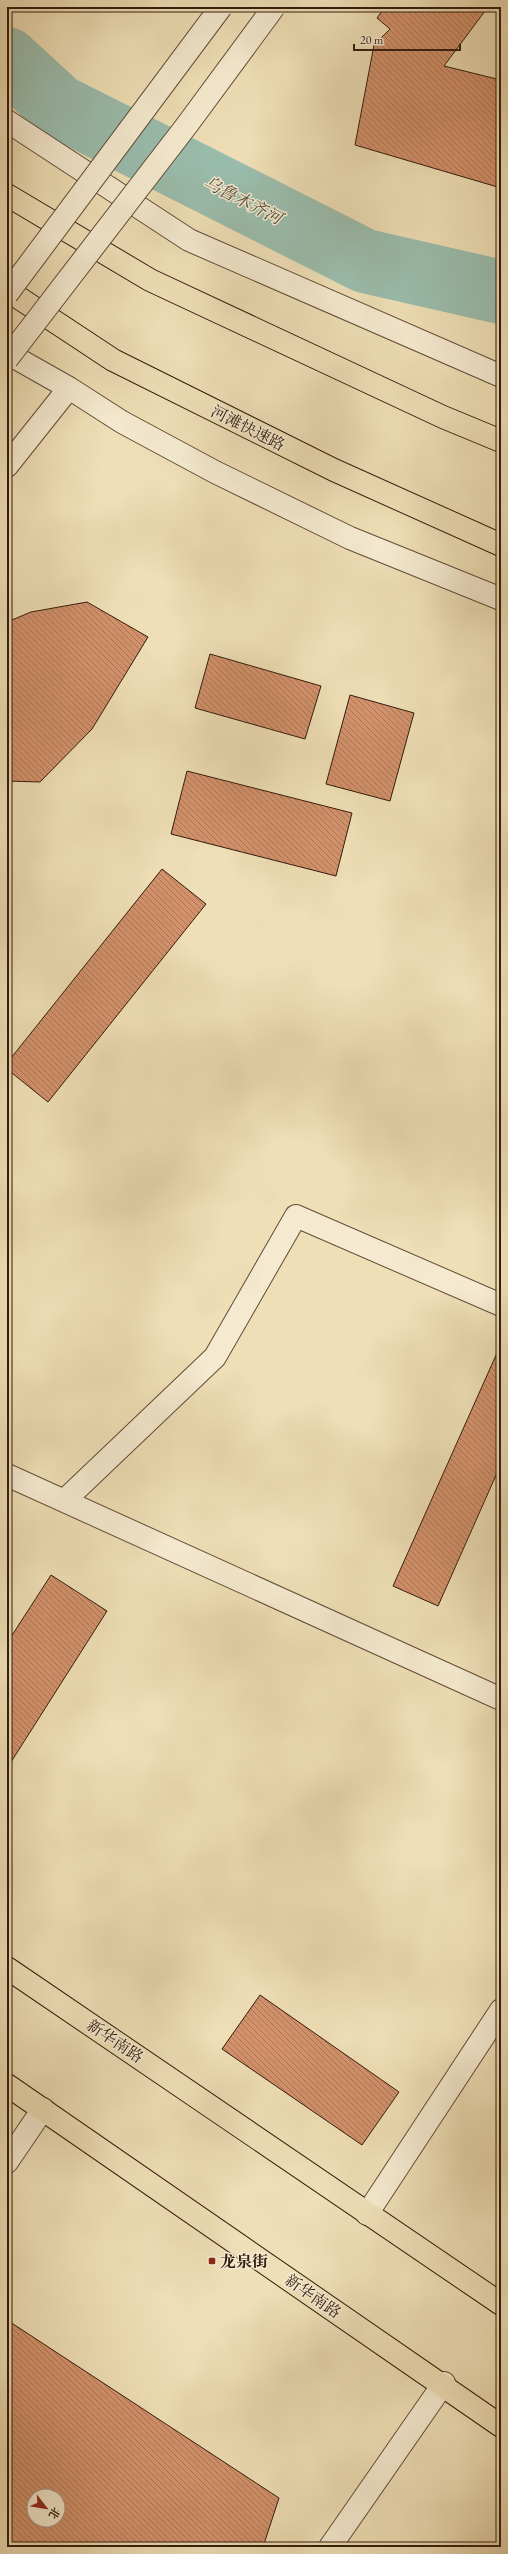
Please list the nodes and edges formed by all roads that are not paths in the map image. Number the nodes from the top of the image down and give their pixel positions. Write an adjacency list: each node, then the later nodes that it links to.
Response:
1 (221, 7): 6 (street, bridge)
2 (274, 7): 8 (street, bridge)
3 (7, 121): 9 (street)
4 (7, 195): 11 (main road)
5 (7, 290): 13 (main road, 河滩快速路)
6 (7, 294)
7 (7, 353): 10 (street)
8 (7, 359)
9 (501, 376)
10 (69, 388): 12 (street); 14 (street)
11 (501, 441)
12 (7, 466)
13 (501, 545)
14 (501, 599)
15 (501, 1305): 17 (street)
16 (7, 1475): 17 (street)
17 (65, 1500): 18 (street)
18 (501, 1699)
19 (7, 1968): 24 (main road, 新华南路)
20 (501, 2010): 24 (street)
21 (7, 2085): 22 (main road, 新华南路)
22 (43, 2109): 23 (street); 26 (main road, 新华南路)
23 (7, 2162)
24 (367, 2214): 25 (main road, 新华南路)
25 (501, 2304)
26 (443, 2384): 27 (main road, 新华南路); 28 (street)
27 (501, 2426)
28 (330, 2547)

